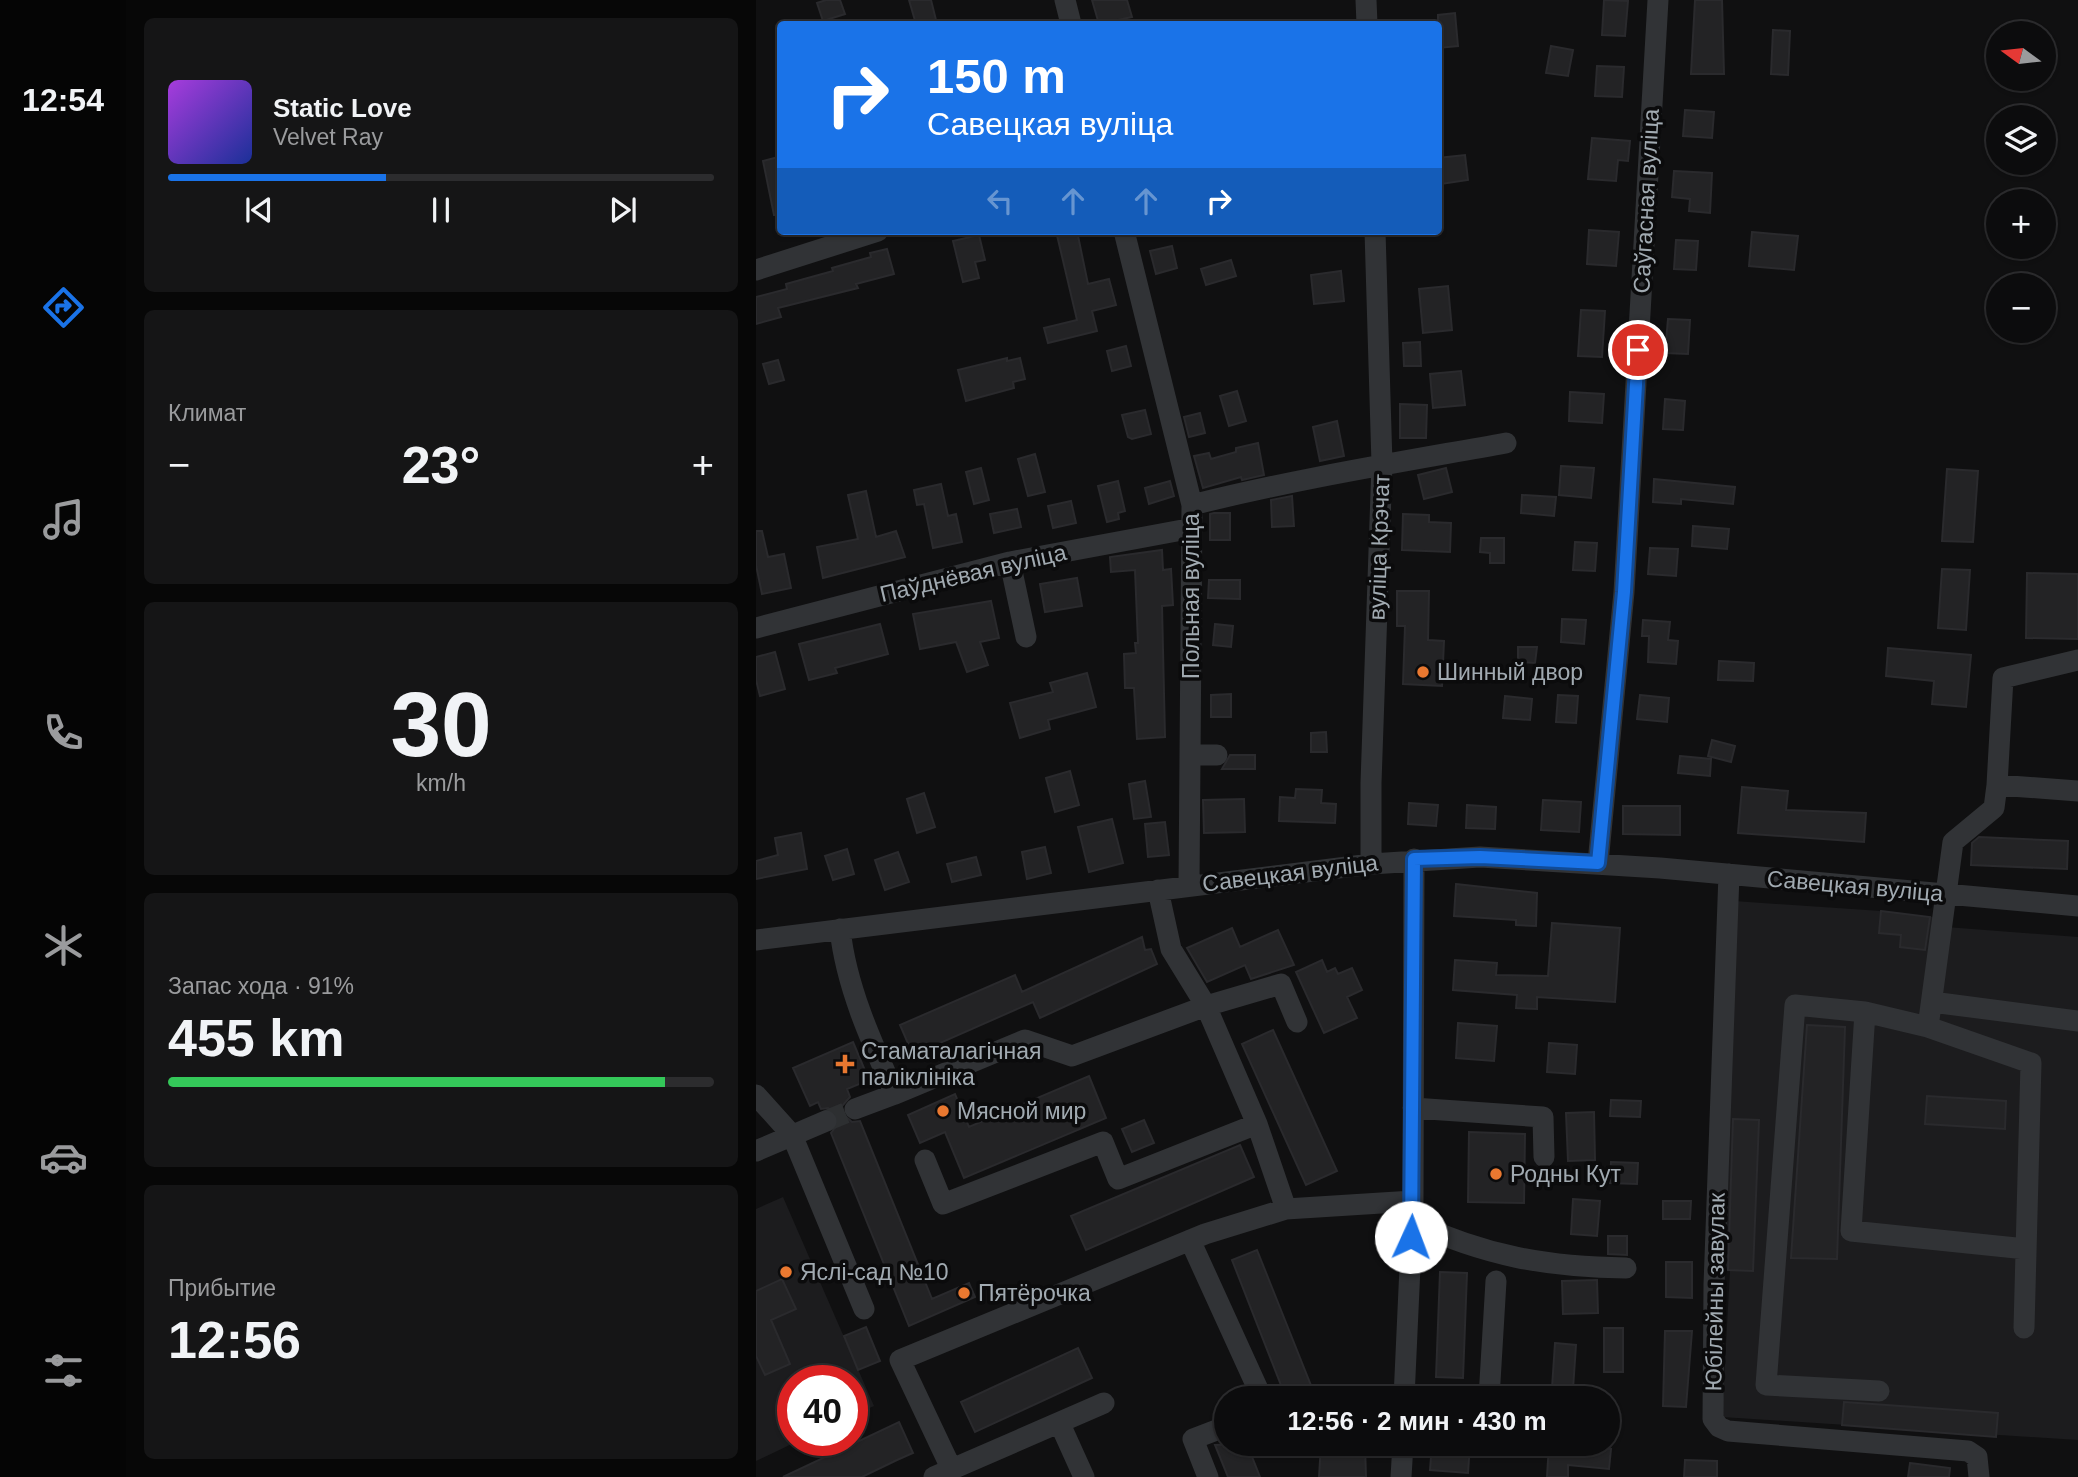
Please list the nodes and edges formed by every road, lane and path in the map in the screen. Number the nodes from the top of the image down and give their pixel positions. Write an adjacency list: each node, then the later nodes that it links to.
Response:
1 (1065, 0): 4 (street)
2 (1366, 0): 5 (street)
3 (1658, 0): 24 (street, Саўгасная вуліца)
4 (1070, 21)
5 (1367, 21)
6 (865, 235): 9 (street)
7 (1125, 235): 12 (street, Польная вуліца)
8 (1375, 235): 11 (street, вуліца Крэчат)
9 (756, 270)
10 (1506, 443): 11 (street)
11 (1382, 464): 12 (street); 23 (street, вуліца Крэчат)
12 (1192, 505): 13 (street, Польная вуліца)
13 (1192, 528): 14 (street, Паўднёвая вуліца); 18 (street, Польная вуліца)
14 (1010, 562): 15 (street, Паўднёвая вуліца); 16 (street)
15 (756, 628)
16 (1026, 637)
17 (2078, 660): 20 (street)
18 (1190, 755): 19 (street); 26 (street, Польная вуліца)
19 (1217, 755)
20 (1997, 785): 21 (street); 28 (street)
21 (2078, 791)
22 (1414, 859): 23 (street, Савецкая вуліца); 24 (street, Савецкая вуліца); 40 (street)
23 (1371, 863): 26 (street, Савецкая вуліца)
24 (1598, 863): 25 (street, Савецкая вуліца)
25 (1729, 874): 28 (street, Савецкая вуліца); 68 (street, Юбілейны завулак)
26 (1189, 886): 27 (street, Савецкая вуліца)
27 (1158, 890): 30 (street, Савецкая вуліца); 33 (street)
28 (1944, 894): 29 (street, Савецкая вуліца); 32 (street)
29 (2078, 906)
30 (840, 929): 31 (street, Савецкая вуліца); 38 (street)
31 (756, 940)
32 (1932, 1002): 35 (street); 37 (street)
33 (1206, 1006): 36 (street); 38 (street); 43 (street)
34 (1865, 1012): 37 (street); 51 (street); 59 (street)
35 (2078, 1021)
36 (1297, 1022)
37 (1928, 1027): 51 (street)
38 (895, 1094): 41 (street)
39 (756, 1095): 44 (street)
40 (1413, 1108): 46 (street); 49 (street)
41 (855, 1109)
42 (826, 1121): 44 (street)
43 (1257, 1124): 47 (street); 48 (street)
44 (792, 1135): 45 (street); 54 (street)
45 (756, 1151)
46 (1544, 1157)
47 (925, 1160)
48 (1286, 1209): 49 (street); 50 (street)
49 (1412, 1211): 52 (street); 57 (street)
50 (1190, 1240): 56 (street); 64 (street)
51 (2026, 1249): 55 (street)
52 (1626, 1268)
53 (1496, 1281): 58 (street)
54 (864, 1309)
55 (2024, 1328)
56 (1257, 1386)
57 (1405, 1386)
58 (1490, 1386)
59 (1880, 1391)
60 (1104, 1403): 61 (street)
61 (1060, 1424): 64 (street); 65 (street)
62 (1214, 1431): 66 (street)
63 (1402, 1456): 67 (street)
64 (943, 1473)
65 (1084, 1477)
66 (1208, 1477)
67 (1401, 1477)
68 (1979, 1477)

